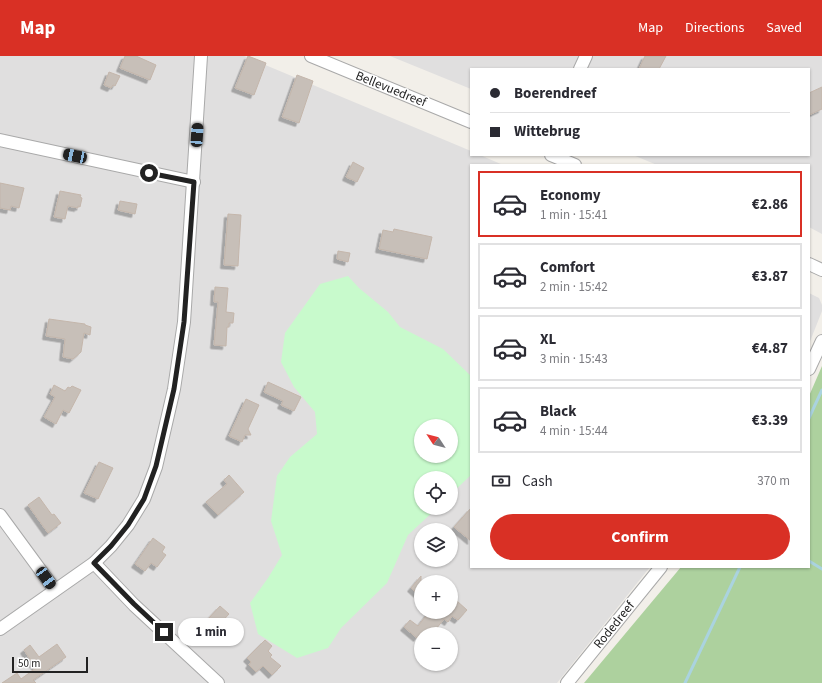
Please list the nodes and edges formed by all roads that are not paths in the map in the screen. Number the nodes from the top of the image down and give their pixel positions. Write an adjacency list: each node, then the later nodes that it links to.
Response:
1 (201, 56): 9 (street)
2 (311, 56): 5 (street, Bellevuedreef)
3 (586, 56): 4 (street)
4 (580, 68)
5 (470, 122)
6 (0, 140): 9 (street)
7 (553, 156): 8 (street)
8 (573, 164)
9 (194, 182): 15 (street)
10 (810, 264): 11 (street)
11 (822, 270)
12 (822, 341): 13 (street)
13 (810, 367)
14 (0, 515): 17 (street)
15 (94, 563): 17 (street); 19 (street)
16 (660, 568): 20 (street, Rodedreef)
17 (56, 590): 18 (street)
18 (0, 629)
19 (218, 683)
20 (567, 683)

